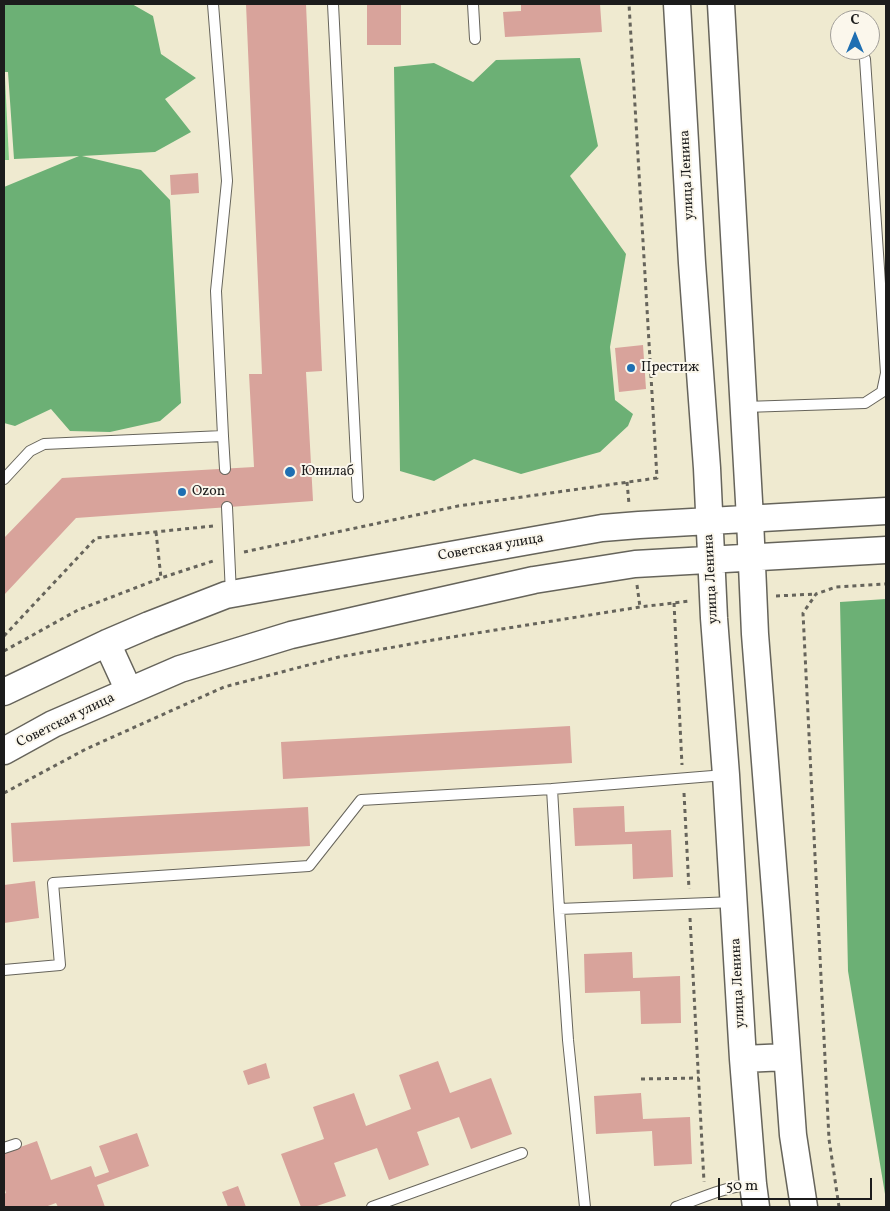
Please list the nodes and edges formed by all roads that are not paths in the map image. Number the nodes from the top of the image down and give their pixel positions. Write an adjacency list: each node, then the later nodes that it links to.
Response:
1 (213, 4): 12 (lane)
2 (333, 4): 15 (lane)
3 (473, 4): 7 (lane)
4 (677, 4): 10 (street, улица Ленина)
5 (721, 4): 6 (lane); 9 (street)
6 (729, 4)
7 (476, 39)
8 (865, 60): 11 (lane)
9 (726, 97): 10 (street); 11 (street)
10 (684, 99): 19 (street, улица Ленина)
11 (744, 407): 18 (street)
12 (223, 436): 13 (lane); 14 (lane)
13 (225, 469)
14 (4, 479)
15 (358, 497)
16 (227, 507): 23 (lane)
17 (886, 511): 18 (street, Советская улица)
18 (750, 519): 19 (street, Советская улица); 21 (street)
19 (709, 521): 22 (street, улица Ленина); 23 (street, Советская улица)
20 (886, 550): 21 (street, Советская улица)
21 (752, 557): 22 (street, Советская улица); 33 (street)
22 (711, 560): 25 (street, Советская улица); 28 (street, улица Ленина)
23 (231, 594): 24 (street, Советская улица)
24 (107, 643): 25 (street, Советская улица); 26 (street, Советская улица)
25 (129, 691): 27 (street, Советская улица)
26 (4, 692)
27 (4, 752)
28 (726, 775): 29 (lane); 30 (street, улица Ленина)
29 (552, 789): 31 (lane); 32 (lane)
30 (734, 902): 31 (lane); 34 (street, улица Ленина)
31 (560, 910): 40 (lane)
32 (4, 970)
33 (787, 1057): 34 (street); 42 (street)
34 (743, 1059): 38 (street, улица Ленина)
35 (16, 1144): 36 (lane)
36 (4, 1148)
37 (522, 1153): 39 (lane)
38 (754, 1195): 41 (lane)
39 (372, 1207)
40 (585, 1207)
41 (676, 1207)
42 (804, 1207)

